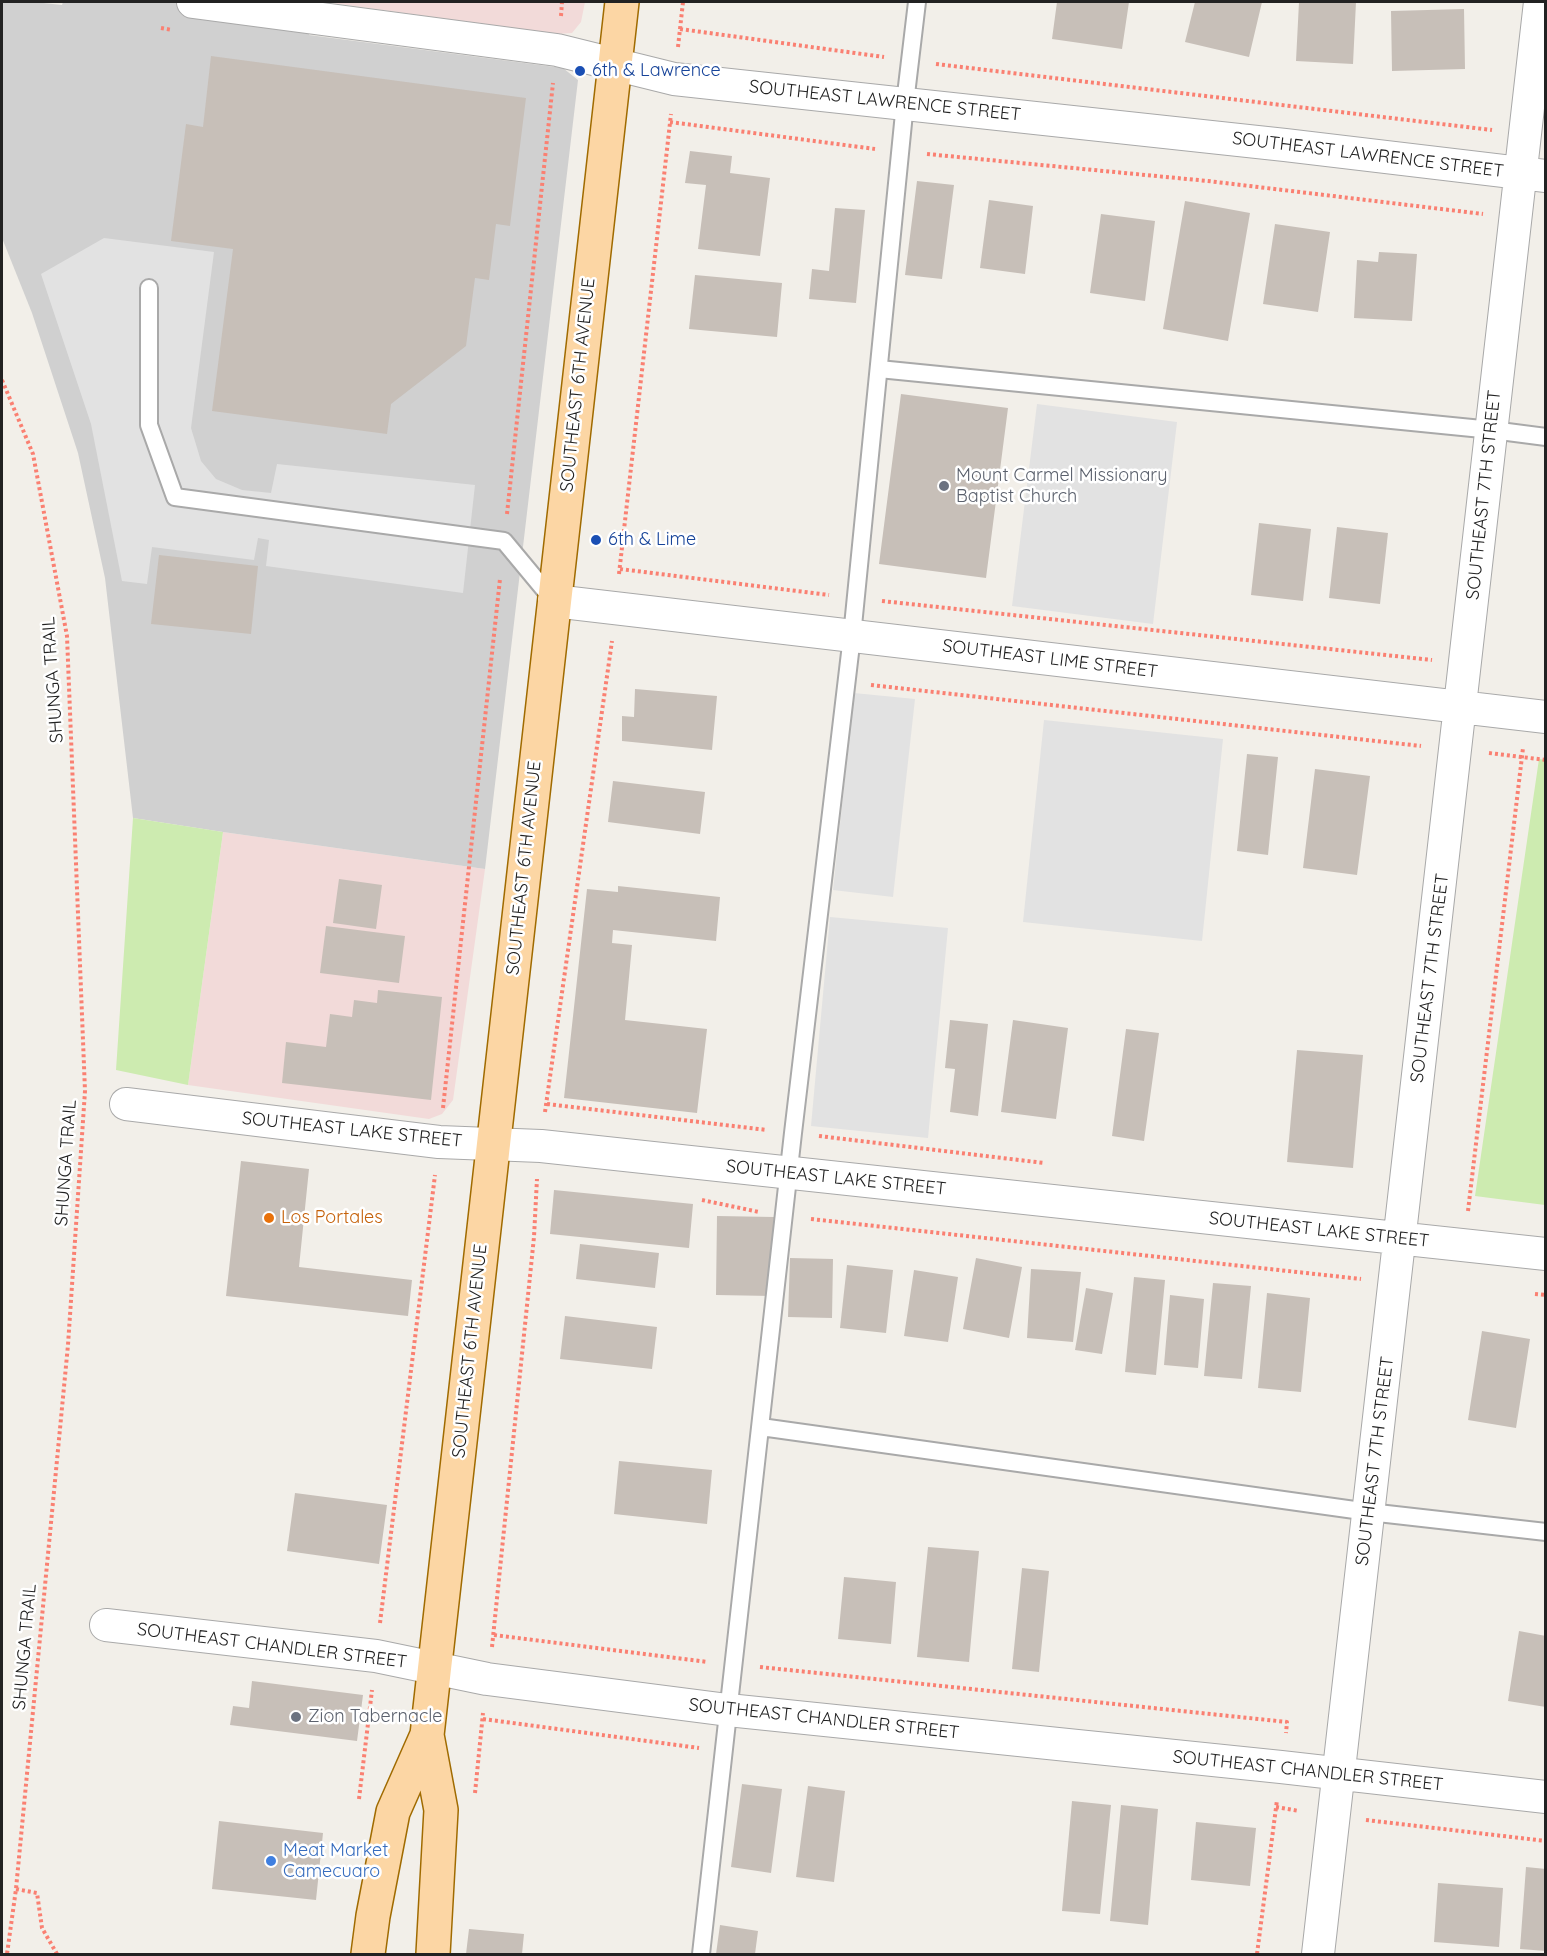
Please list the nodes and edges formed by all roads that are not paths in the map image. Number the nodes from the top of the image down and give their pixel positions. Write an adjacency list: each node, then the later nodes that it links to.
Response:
1 (193, 2): 5 (street, SOUTHEAST LAWRENCE STREET)
2 (622, 2): 6 (main road, SOUTHEAST 6TH AVENUE)
3 (917, 2): 7 (lane)
4 (1540, 2): 8 (street, SOUTHEAST 7TH STREET)
5 (319, 10): 6 (street, SOUTHEAST LAWRENCE STREET)
6 (614, 65): 7 (street, SOUTHEAST LAWRENCE STREET); 13 (main road, SOUTHEAST 6TH AVENUE)
7 (905, 103): 8 (street, SOUTHEAST LAWRENCE STREET); 10 (lane)
8 (1533, 175): 11 (street, SOUTHEAST 7TH STREET)
9 (149, 288): 13 (lane)
10 (879, 369): 11 (lane); 14 (lane)
11 (1492, 430): 12 (lane); 15 (street, SOUTHEAST 7TH STREET)
12 (1545, 437)
13 (554, 601): 14 (street, SOUTHEAST LIME STREET); 18 (main road, SOUTHEAST 6TH AVENUE)
14 (852, 636): 15 (street, SOUTHEAST LIME STREET); 19 (lane)
15 (1461, 707): 16 (street, SOUTHEAST LIME STREET); 20 (street, SOUTHEAST 7TH STREET)
16 (1536, 716)
17 (126, 1104): 18 (street, SOUTHEAST LAKE STREET)
18 (493, 1144): 19 (street, SOUTHEAST LAKE STREET); 26 (main road, SOUTHEAST 6TH AVENUE)
19 (789, 1173): 20 (street, SOUTHEAST LAKE STREET); 22 (lane)
20 (1400, 1238): 21 (street, SOUTHEAST LAKE STREET); 23 (street, SOUTHEAST 7TH STREET)
21 (1545, 1254)
22 (761, 1427): 23 (lane); 27 (lane)
23 (1369, 1512): 24 (lane); 29 (street, SOUTHEAST 7TH STREET)
24 (1545, 1532)
25 (106, 1625): 26 (street, SOUTHEAST CHANDLER STREET)
26 (434, 1668): 27 (street, SOUTHEAST CHANDLER STREET); 28 (main road, SOUTHEAST 6TH AVENUE)
27 (728, 1710): 29 (street, SOUTHEAST CHANDLER STREET); 33 (lane)
28 (427, 1735): 31 (main road, SOUTHEAST 6TH AVENUE); 32 (main road, SOUTHEAST 6TH AVENUE)
29 (1339, 1774): 30 (street, SOUTHEAST CHANDLER STREET); 34 (street, SOUTHEAST 7TH STREET)
30 (1545, 1797)
31 (368, 1954)
32 (433, 1954)
33 (701, 1954)
34 (1318, 1954)

